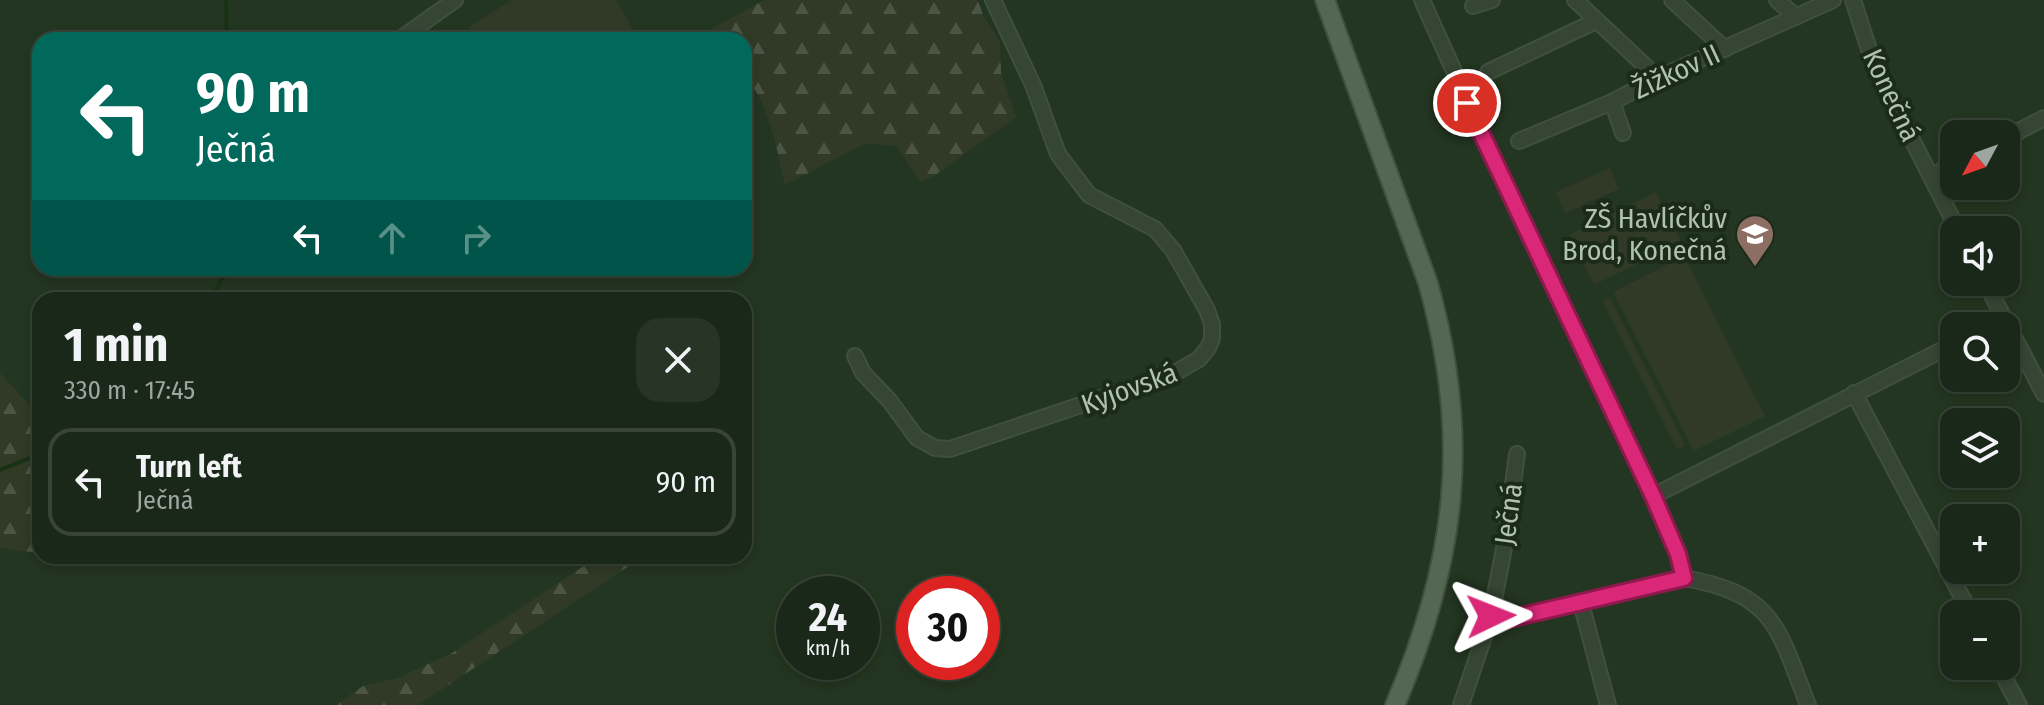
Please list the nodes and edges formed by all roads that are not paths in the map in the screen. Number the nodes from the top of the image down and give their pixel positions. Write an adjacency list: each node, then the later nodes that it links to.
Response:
1 (455, 0): 14 (street)
2 (993, 0): 27 (street, Kyjovská)
3 (1325, 0): 38 (main road)
4 (1422, 0): 32 (street)
5 (1492, 0): 11 (street)
6 (1575, 0): 13 (street)
7 (1672, 0): 15 (street)
8 (1777, 0): 12 (street)
9 (1833, 0): 12 (street, Žižkov II)
10 (1853, 0): 24 (street, Konečná)
11 (1473, 6)
12 (1796, 17): 15 (street, Žižkov II)
13 (1596, 21): 16 (street); 17 (street)
14 (410, 32)
15 (1725, 49): 17 (street, Žižkov II)
16 (1488, 72)
17 (1658, 78): 18 (street, Žižkov II)
18 (1612, 102): 21 (street); 22 (street, Žižkov II)
19 (2044, 118): 20 (street)
20 (2020, 131)
21 (1623, 133)
22 (1519, 141)
23 (1940, 172): 24 (street)
24 (1931, 176): 25 (street, Konečná)
25 (1951, 216)
26 (1940, 351): 29 (street)
27 (855, 356)
28 (2020, 357): 30 (street)
29 (1854, 393): 32 (street); 34 (street)
30 (2044, 394)
31 (1517, 454): 36 (street, Ječná)
32 (1653, 496): 33 (street)
33 (1684, 578): 35 (street); 41 (street)
34 (1964, 600)
35 (1581, 603): 36 (street); 40 (street)
36 (1491, 616): 39 (street, Ječná)
37 (2006, 680): 42 (street)
38 (1395, 705)
39 (1461, 705)
40 (1608, 705)
41 (1808, 705)
42 (2019, 705)

